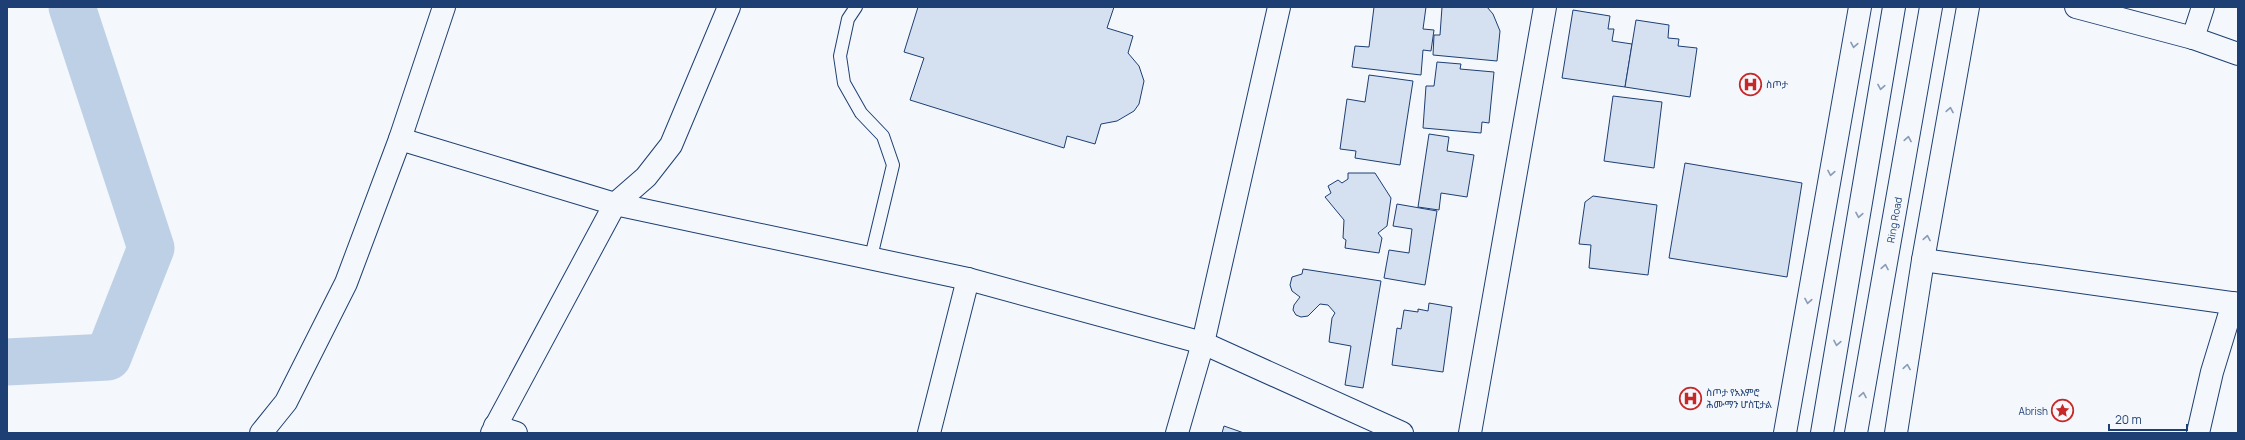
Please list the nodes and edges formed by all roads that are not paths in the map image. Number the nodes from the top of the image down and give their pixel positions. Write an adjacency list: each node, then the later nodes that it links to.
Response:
1 (444, 7): 14 (main road)
2 (729, 7): 15 (main road)
3 (856, 7): 16 (lane)
4 (1279, 7): 20 (main road)
5 (1544, 7): 27 (main road)
6 (1860, 7): 28 (main road, one-way to 28)
7 (1894, 7): 29 (main road, one-way to 29)
8 (1931, 7): 30 (main road, Ring Road, one-way to 8)
9 (1968, 7): 17 (main road, one-way to 9)
10 (2076, 7): 12 (main road)
11 (2203, 7): 12 (main road)
12 (2193, 38): 13 (main road)
13 (2238, 54)
14 (400, 139): 15 (main road); 22 (main road)
15 (615, 204): 16 (main road); 21 (main road)
16 (872, 258): 18 (main road)
17 (1924, 260): 19 (main road); 31 (main road, one-way to 17)
18 (968, 278): 20 (main road); 24 (main road)
19 (2236, 306): 32 (main road)
20 (1203, 343): 25 (main road); 26 (main road)
21 (493, 430): 23 (main road)
22 (261, 433)
23 (516, 433)
24 (928, 433)
25 (1177, 433)
26 (1402, 433)
27 (1470, 433)
28 (1786, 433)
29 (1822, 433)
30 (1856, 433)
31 (1896, 433)
32 (2198, 433)

